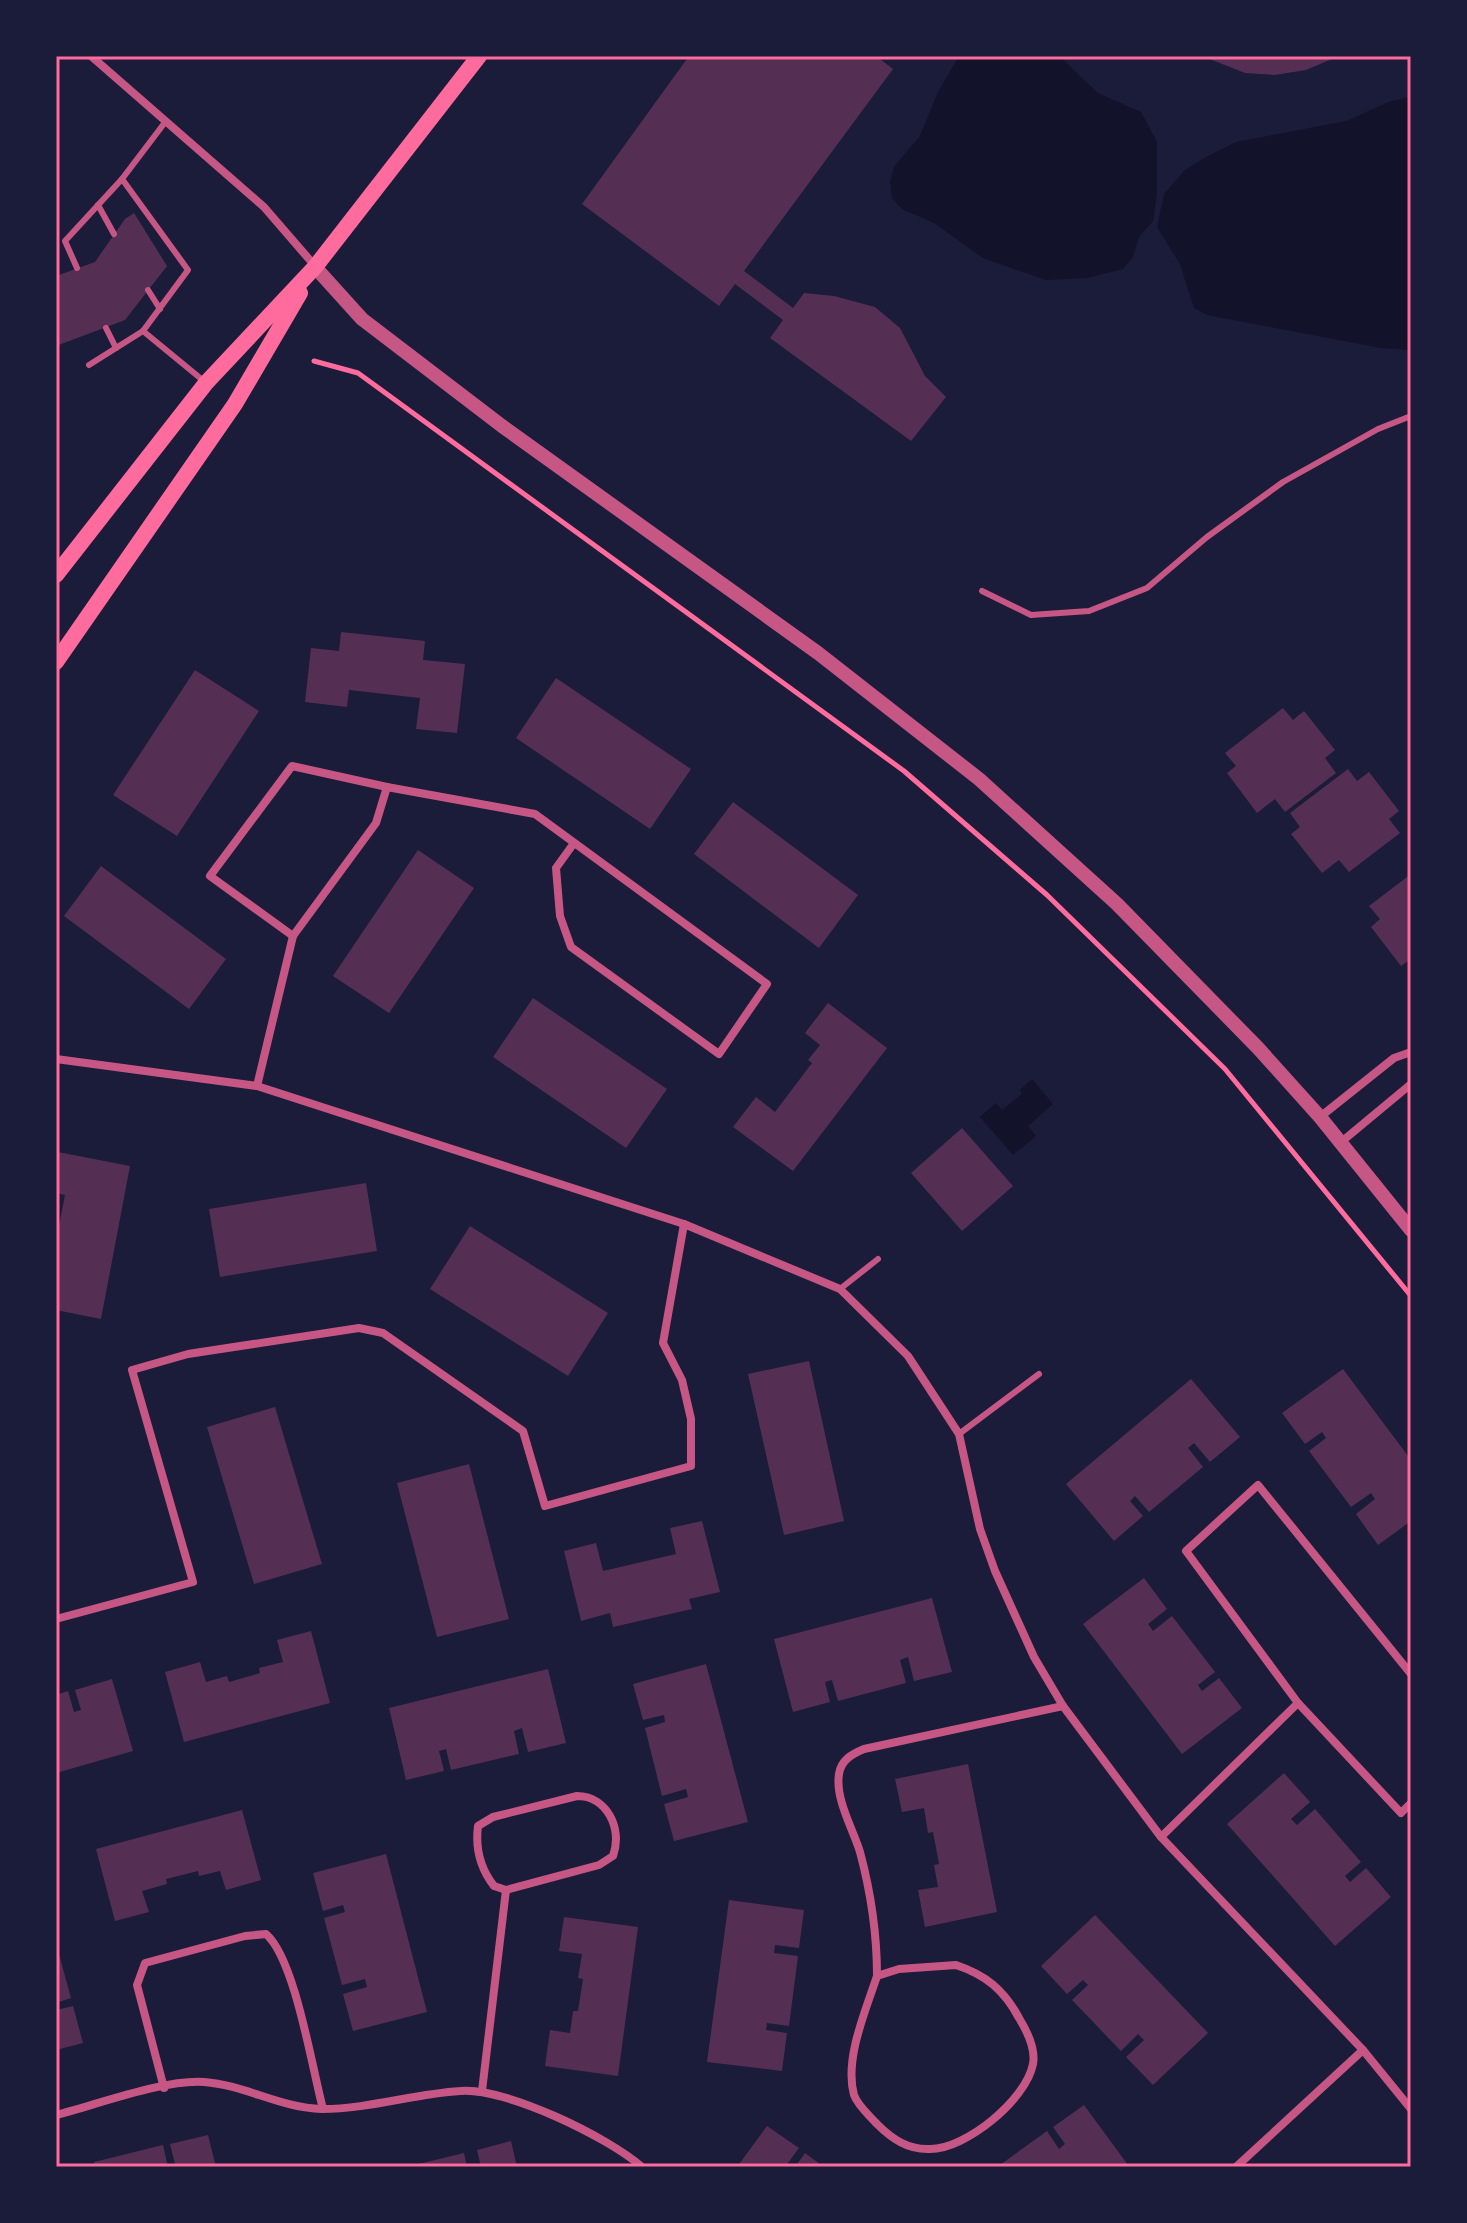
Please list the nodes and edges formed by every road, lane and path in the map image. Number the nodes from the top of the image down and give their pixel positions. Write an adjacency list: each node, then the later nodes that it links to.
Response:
1 (91, 56): 3 (street)
2 (479, 56): 7 (main road)
3 (166, 121): 4 (lane); 7 (street)
4 (122, 179): 5 (lane); 10 (lane)
5 (98, 205): 6 (lane); 8 (lane)
6 (114, 234)
7 (315, 267): 16 (main road); 20 (main road); 28 (street)
8 (77, 268)
9 (148, 290): 10 (lane)
10 (160, 309): 12 (lane)
11 (106, 328): 13 (lane)
12 (143, 331): 13 (lane); 16 (lane)
13 (116, 348): 15 (lane)
14 (314, 361): 34 (path)
15 (89, 365)
16 (206, 383): 18 (main road)
17 (1411, 416): 19 (lane)
18 (56, 575)
19 (982, 591)
20 (56, 662)
21 (387, 787): 22 (street); 23 (street); 23 (street)
22 (574, 843): 22 (street)
23 (293, 936): 27 (street)
24 (1411, 1052): 28 (street)
25 (56, 1059): 27 (street)
26 (1411, 1084): 29 (street)
27 (257, 1086): 30 (street)
28 (1320, 1117): 29 (street)
29 (1340, 1144): 31 (street)
30 (684, 1224): 33 (street); 37 (street)
31 (1411, 1230)
32 (878, 1259): 33 (lane)
33 (840, 1289): 36 (street)
34 (1411, 1296)
35 (1039, 1374): 36 (lane)
36 (959, 1434): 40 (street)
37 (56, 1619)
38 (1411, 1674): 39 (street)
39 (1298, 1703): 41 (street); 42 (street)
40 (1063, 1706): 42 (street); 44 (street)
41 (1411, 1803)
42 (1161, 1837): 45 (street)
43 (506, 1890): 43 (street); 47 (street)
44 (877, 1976): 44 (street)
45 (1363, 2050): 49 (street); 52 (street)
46 (164, 2088): 48 (street); 48 (street); 50 (street)
47 (482, 2091): 48 (street); 51 (street)
48 (323, 2109)
49 (1411, 2109)
50 (56, 2115)
51 (642, 2167)
52 (1236, 2167)

